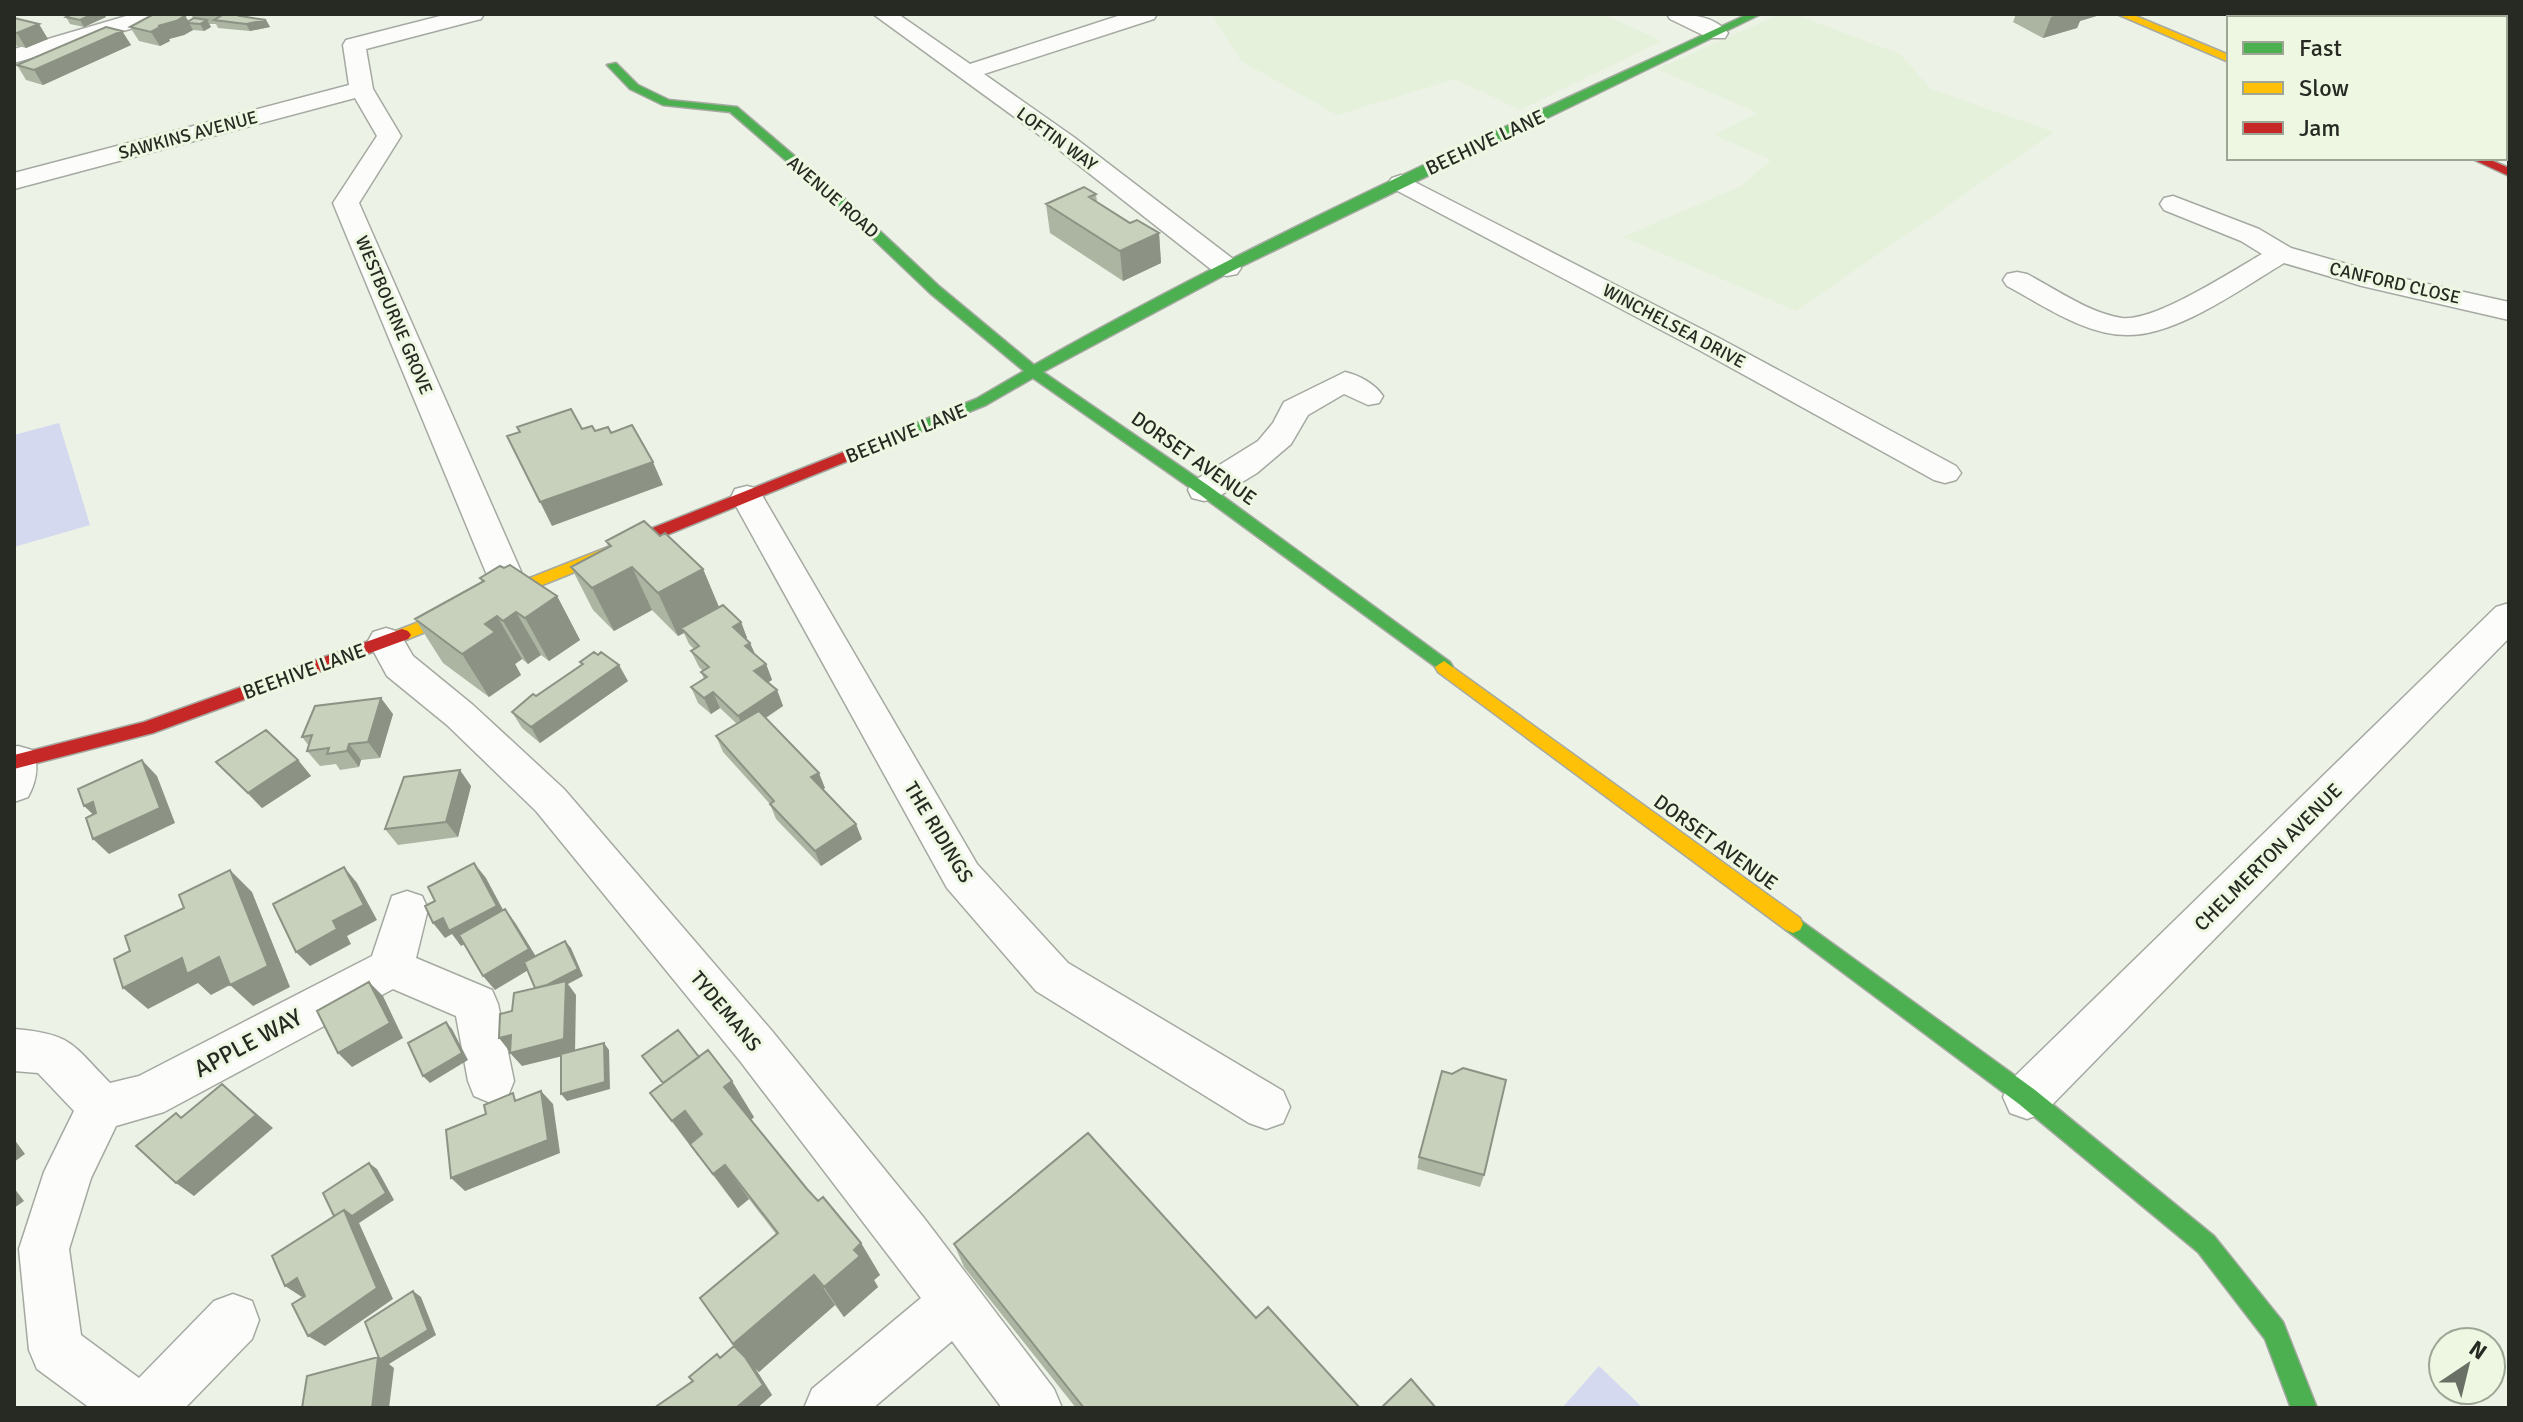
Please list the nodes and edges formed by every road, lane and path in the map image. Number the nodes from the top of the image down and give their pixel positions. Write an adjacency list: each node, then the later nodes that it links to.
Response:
1 (156, 14): 9 (street)
2 (473, 14): 13 (street, WESTBOURNE GROVE)
3 (884, 14): 12 (street, LOFTIN WAY)
4 (1146, 14): 12 (street)
5 (1678, 14): 8 (street)
6 (1756, 14): 8 (street, BEEHIVE LANE)
7 (2122, 14): 10 (street)
8 (1717, 33): 17 (street, BEEHIVE LANE)
9 (14, 56)
10 (2227, 58)
11 (612, 65): 23 (street, AVENUE ROAD)
12 (965, 73): 20 (street, LOFTIN WAY)
13 (361, 89): 16 (street, SAWKINS AVENUE); 28 (street, WESTBOURNE GROVE)
14 (2481, 160): 15 (street)
15 (2509, 172)
16 (14, 181)
17 (1401, 183): 20 (street, BEEHIVE LANE); 25 (street, WINCHELSEA DRIVE)
18 (2173, 204): 19 (street, CANFORD CLOSE)
19 (2281, 254): 21 (street); 22 (street, CANFORD CLOSE)
20 (1227, 268): 23 (street, BEEHIVE LANE)
21 (2017, 280)
22 (2509, 311)
23 (1035, 373): 26 (street, DORSET AVENUE); 27 (street, BEEHIVE LANE)
24 (1368, 396): 26 (street)
25 (1945, 473)
26 (1204, 490): 36 (street, DORSET AVENUE)
27 (747, 497): 28 (street, BEEHIVE LANE); 38 (street, THE RIDINGS)
28 (512, 592): 30 (street, BEEHIVE LANE)
29 (2509, 616): 36 (street, CHELMERTON AVENUE)
30 (386, 641): 31 (street, BEEHIVE LANE); 39 (street, TYDEMANS)
31 (15, 770)
32 (407, 909): 33 (street)
33 (391, 968): 35 (street); 37 (street, APPLE WAY)
34 (14, 1050): 37 (street)
35 (491, 1081)
36 (2027, 1097): 45 (street, DORSET AVENUE)
37 (101, 1107): 41 (street)
38 (1266, 1107)
39 (956, 1303): 43 (street); 44 (street, TYDEMANS)
40 (233, 1320): 42 (street)
41 (135, 1408)
42 (147, 1408)
43 (831, 1408)
44 (1035, 1408)
45 (2304, 1408)

